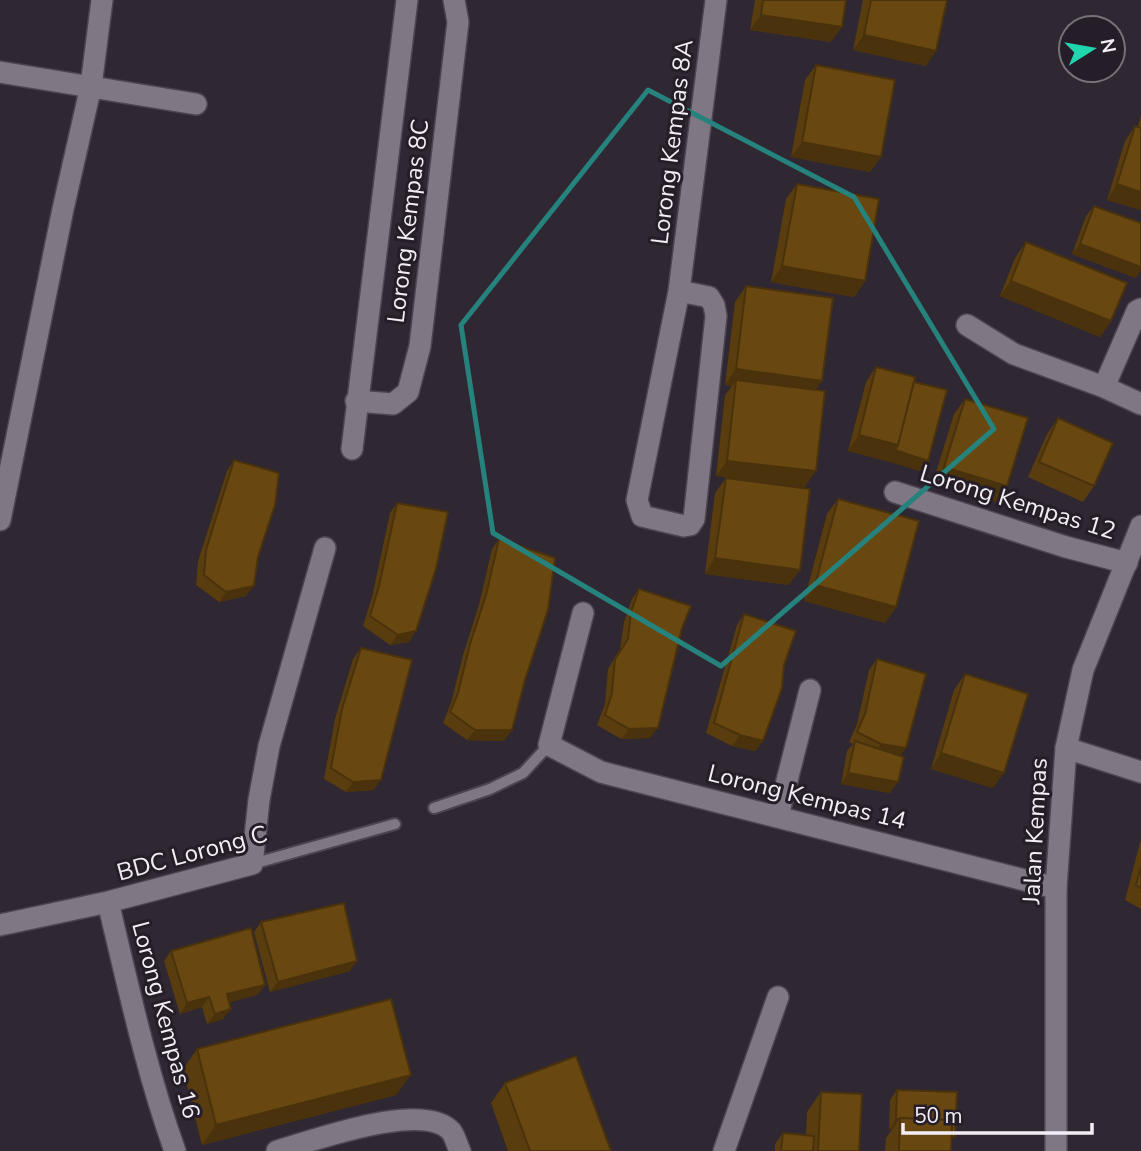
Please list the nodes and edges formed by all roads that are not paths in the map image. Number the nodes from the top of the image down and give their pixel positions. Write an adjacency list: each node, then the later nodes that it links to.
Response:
1 (103, 0): 6 (street)
2 (407, 0): 12 (street, Lorong Kempas 8C)
3 (454, 0): 12 (street, Lorong Kempas 8C)
4 (716, 0): 8 (street, Lorong Kempas 8A)
5 (0, 72): 6 (street)
6 (91, 86): 7 (street); 16 (street)
7 (196, 104)
8 (679, 291): 8 (street, Lorong Kempas 8A)
9 (1141, 309): 11 (street)
10 (967, 325): 11 (street)
11 (1104, 387): 13 (street)
12 (356, 401): 14 (street, Lorong Kempas 8C)
13 (1141, 404)
14 (352, 449)
15 (895, 492): 19 (street, Lorong Kempas 12)
16 (0, 520)
17 (1141, 526): 19 (street, Jalan Kempas)
18 (325, 548): 28 (street)
19 (1127, 562): 23 (street, Jalan Kempas)
20 (583, 613): 22 (street)
21 (810, 690): 26 (street)
22 (549, 745): 25 (lane); 26 (street, Lorong Kempas 14)
23 (1066, 748): 24 (street); 29 (street, Jalan Kempas)
24 (1141, 772)
25 (434, 808)
26 (778, 816): 29 (street, Lorong Kempas 14)
27 (395, 824): 28 (lane, BDC Lorong C)
28 (252, 864): 30 (street, BDC Lorong C)
29 (1056, 888): 37 (street, Jalan Kempas)
30 (108, 902): 31 (street, BDC Lorong C); 33 (street, Lorong Kempas 16)
31 (0, 925)
32 (778, 997): 36 (street)
33 (175, 1151)
34 (277, 1151): 35 (street)
35 (460, 1151)
36 (724, 1151)
37 (1056, 1151)

